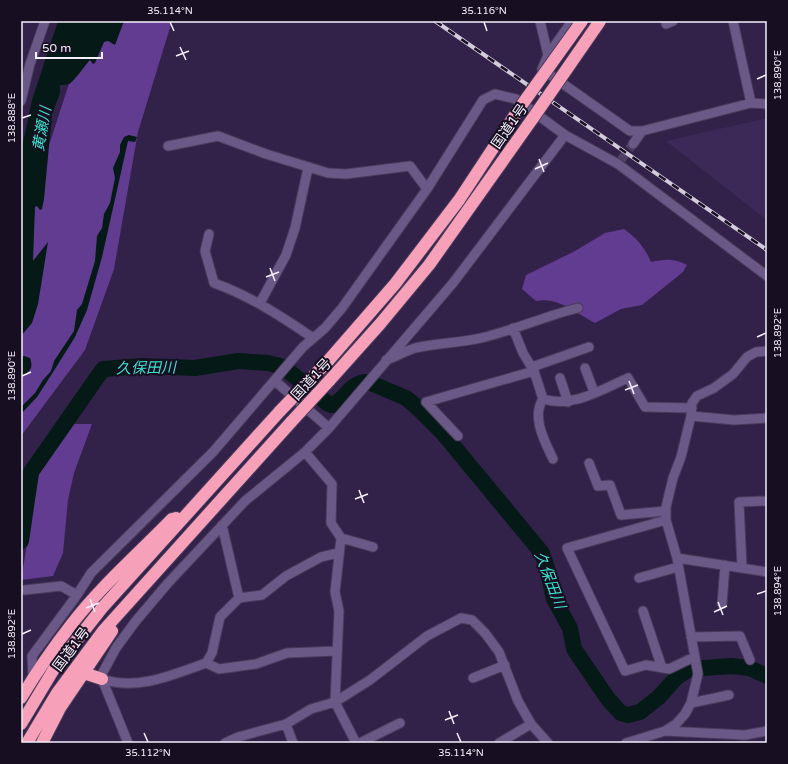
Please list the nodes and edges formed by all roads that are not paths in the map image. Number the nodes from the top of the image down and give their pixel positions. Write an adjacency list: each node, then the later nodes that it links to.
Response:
1 (45, 21): 8 (street)
2 (540, 21): 7 (street)
3 (572, 21): 7 (street)
4 (582, 21): 41 (highway, 国道1号, bridge)
5 (600, 21): 53 (highway, 国道1号, bridge)
6 (733, 21): 9 (street)
7 (548, 55): 11 (street)
8 (21, 101)
9 (752, 103): 10 (street); 11 (street)
10 (767, 104)
11 (642, 131): 13 (street)
12 (565, 135): 16 (street); 18 (street); 25 (street)
13 (633, 144)
14 (168, 146): 15 (street)
15 (308, 168): 16 (street); 19 (street)
16 (426, 189): 22 (street)
17 (209, 234): 19 (street)
18 (767, 276)
19 (260, 303): 22 (street)
20 (578, 308): 21 (street)
21 (513, 328): 25 (street); 27 (street)
22 (313, 338): 29 (street)
23 (589, 347): 27 (street)
24 (767, 351): 33 (street)
25 (386, 360): 35 (street)
26 (585, 368): 30 (street)
27 (533, 369): 31 (street); 36 (street)
28 (560, 378): 32 (street)
29 (275, 381): 35 (street); 54 (street)
30 (594, 392): 32 (street); 33 (street)
31 (543, 399): 32 (street); 38 (street)
32 (568, 402)
33 (691, 412): 34 (street); 42 (street)
34 (767, 418)
35 (329, 428): 37 (street)
36 (458, 436)
37 (305, 452): 43 (street); 44 (street)
38 (553, 459)
39 (588, 463): 42 (street)
40 (767, 501): 49 (street)
41 (188, 513): 66 (highway); 74 (highway, 国道1号)
42 (666, 515): 47 (street); 64 (street)
43 (222, 524): 55 (street); 68 (street)
44 (340, 538): 45 (street); 46 (street)
45 (373, 547)
46 (338, 553): 55 (street); 59 (street)
47 (677, 562): 48 (street); 51 (street); 58 (street)
48 (725, 565): 49 (street); 56 (street)
49 (742, 568): 50 (street)
50 (767, 572)
51 (639, 578)
52 (25, 590): 54 (street)
53 (139, 590): 65 (highway); 79 (highway, 国道1号)
54 (77, 595): 66 (street)
55 (239, 598): 62 (street)
56 (722, 604)
57 (643, 610): 64 (street)
58 (691, 637): 60 (street); 61 (street)
59 (337, 651): 62 (street); 71 (street)
60 (696, 660): 64 (street); 72 (street)
61 (750, 660)
62 (206, 663): 68 (street)
63 (504, 665): 67 (street); 71 (street); 76 (street)
64 (662, 668)
65 (84, 673): 68 (highway); 80 (highway)
66 (32, 677): 70 (highway)
67 (473, 678)
68 (102, 679): 81 (street)
69 (729, 695): 72 (street)
70 (21, 698)
71 (335, 702): 75 (street); 84 (street)
72 (691, 703): 77 (street)
73 (400, 723): 85 (street)
74 (21, 724)
75 (286, 724): 82 (street); 83 (street)
76 (531, 724): 86 (street); 87 (street)
77 (665, 731): 78 (street); 88 (street)
78 (767, 731)
79 (27, 743)
80 (42, 743)
81 (128, 743)
82 (225, 743)
83 (293, 743)
84 (356, 743)
85 (360, 743)
86 (499, 743)
87 (548, 743)
88 (626, 743)

